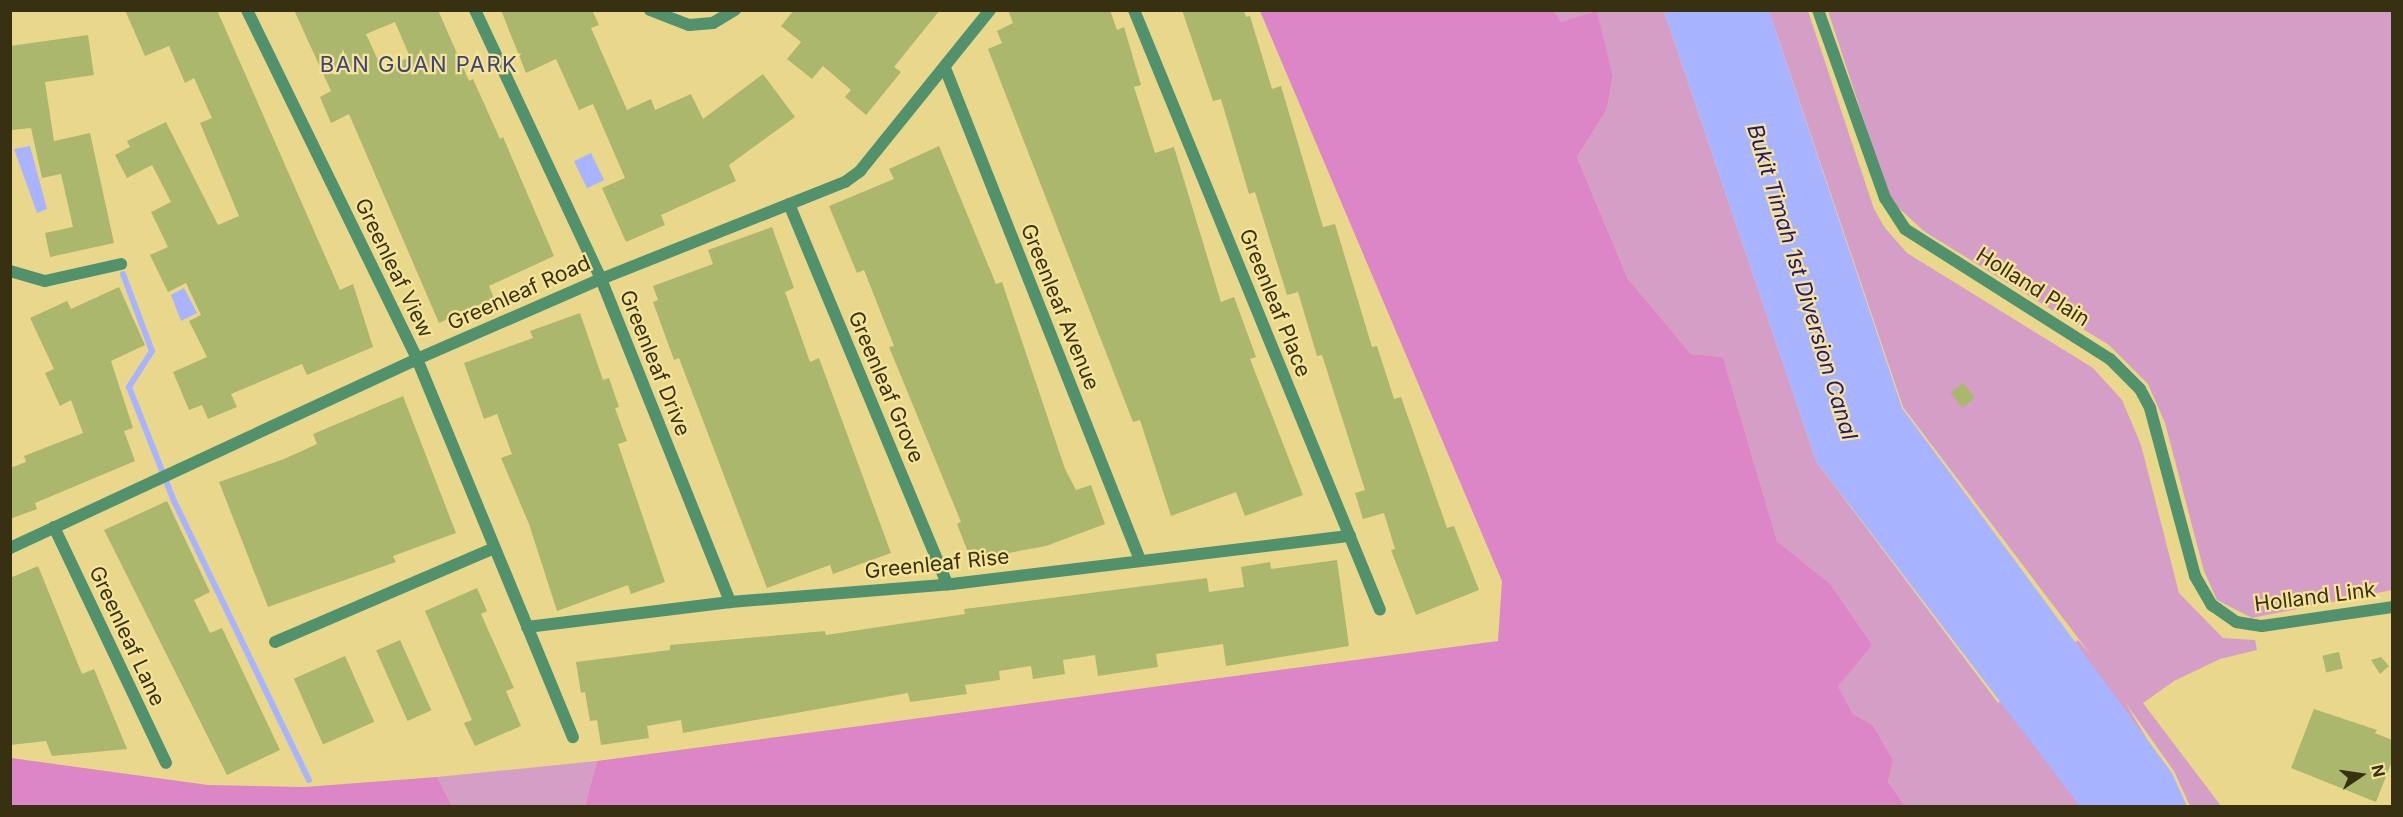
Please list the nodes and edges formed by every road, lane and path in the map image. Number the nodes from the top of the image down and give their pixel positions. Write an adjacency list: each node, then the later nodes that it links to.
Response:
1 (247, 10): 13 (street, Greenleaf View)
2 (475, 10): 12 (street, Greenleaf Drive)
3 (650, 10): 4 (street)
4 (735, 10)
5 (990, 10): 8 (street, Greenleaf Road)
6 (1134, 10): 15 (street, Greenleaf Place)
7 (1818, 10): 21 (street, Holland Plain)
8 (945, 68): 9 (street, Greenleaf Road); 18 (street, Greenleaf Avenue)
9 (789, 204): 12 (street, Greenleaf Road); 19 (street, Greenleaf Grove)
10 (121, 264): 11 (street)
11 (10, 271)
12 (601, 279): 13 (street, Greenleaf Road); 20 (street, Greenleaf Drive)
13 (417, 359): 14 (street, Greenleaf Road); 17 (street, Greenleaf View)
14 (54, 527): 16 (street, Greenleaf Road); 27 (street, Greenleaf Lane)
15 (1350, 536): 18 (street, Greenleaf Rise); 23 (street, Greenleaf Place)
16 (10, 548)
17 (494, 548): 24 (street, Greenleaf View); 25 (street)
18 (1140, 560): 19 (street, Greenleaf Rise)
19 (947, 584): 20 (street, Greenleaf Rise)
20 (730, 602): 24 (street, Greenleaf Rise)
21 (2212, 605): 22 (street, Holland Link)
22 (2392, 607)
23 (1380, 610)
24 (527, 627): 26 (street, Greenleaf View)
25 (275, 642)
26 (573, 737)
27 (166, 763)

